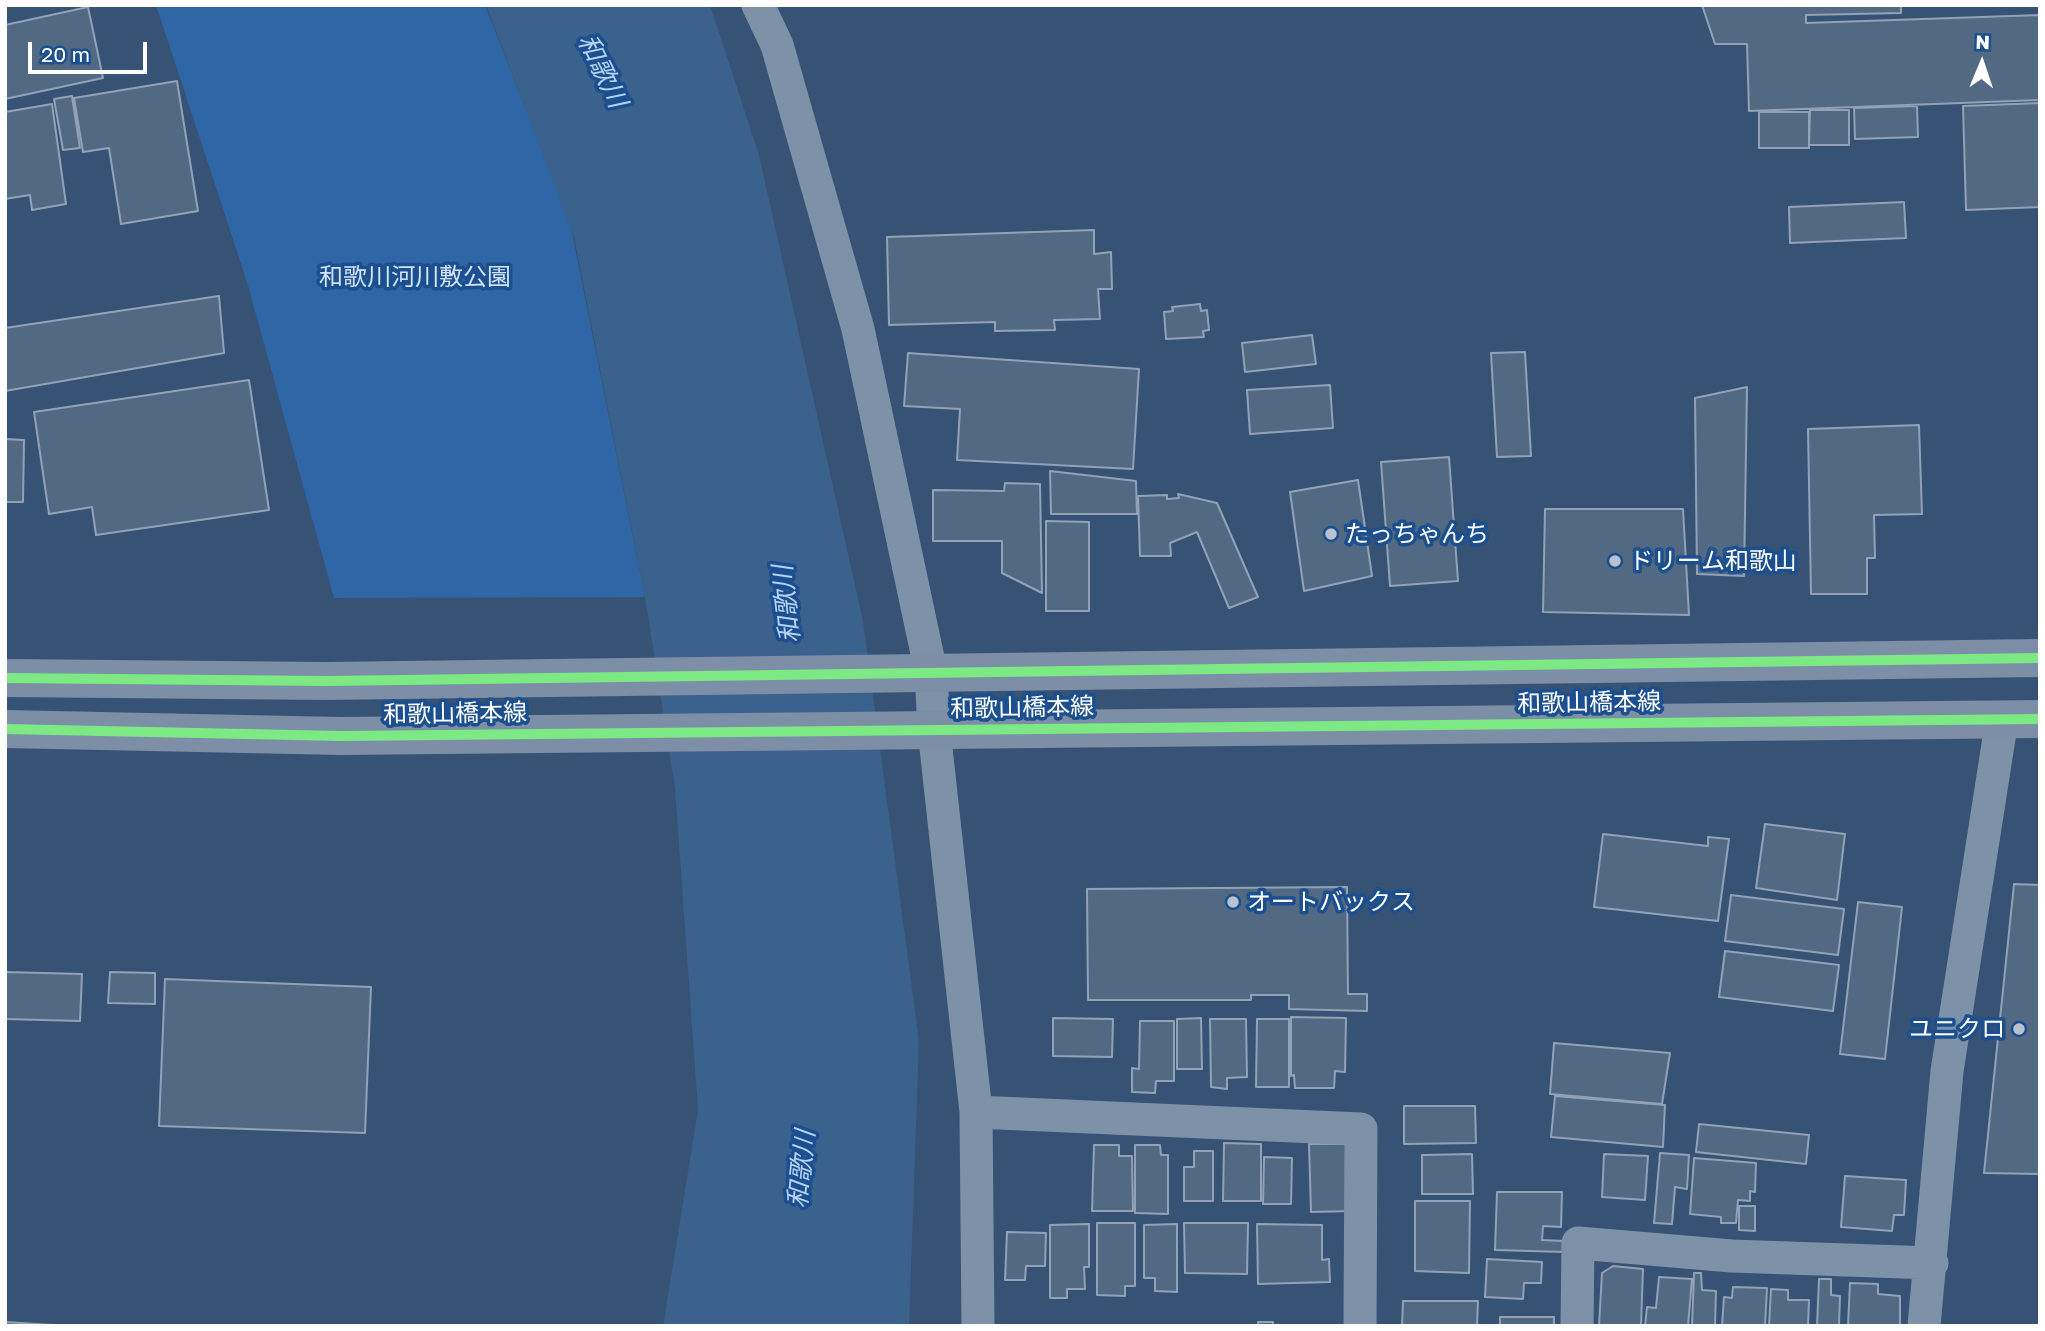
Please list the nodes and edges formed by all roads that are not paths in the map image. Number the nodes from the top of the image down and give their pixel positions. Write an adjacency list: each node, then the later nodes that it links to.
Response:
1 (758, 5): 3 (street)
2 (2040, 658): 3 (main road, 和歌山橋本線)
3 (917, 673): 4 (main road, 和歌山橋本線); 8 (street)
4 (5, 678)
5 (2002, 719): 6 (main road, 和歌山橋本線); 8 (main road, 和歌山橋本線); 10 (street)
6 (2040, 719)
7 (5, 729): 8 (main road, 和歌山橋本線)
8 (923, 730): 9 (street)
9 (976, 1112): 11 (street); 12 (street)
10 (1932, 1263): 13 (street); 14 (street)
11 (978, 1326)
12 (1360, 1326)
13 (1577, 1326)
14 (1924, 1326)

